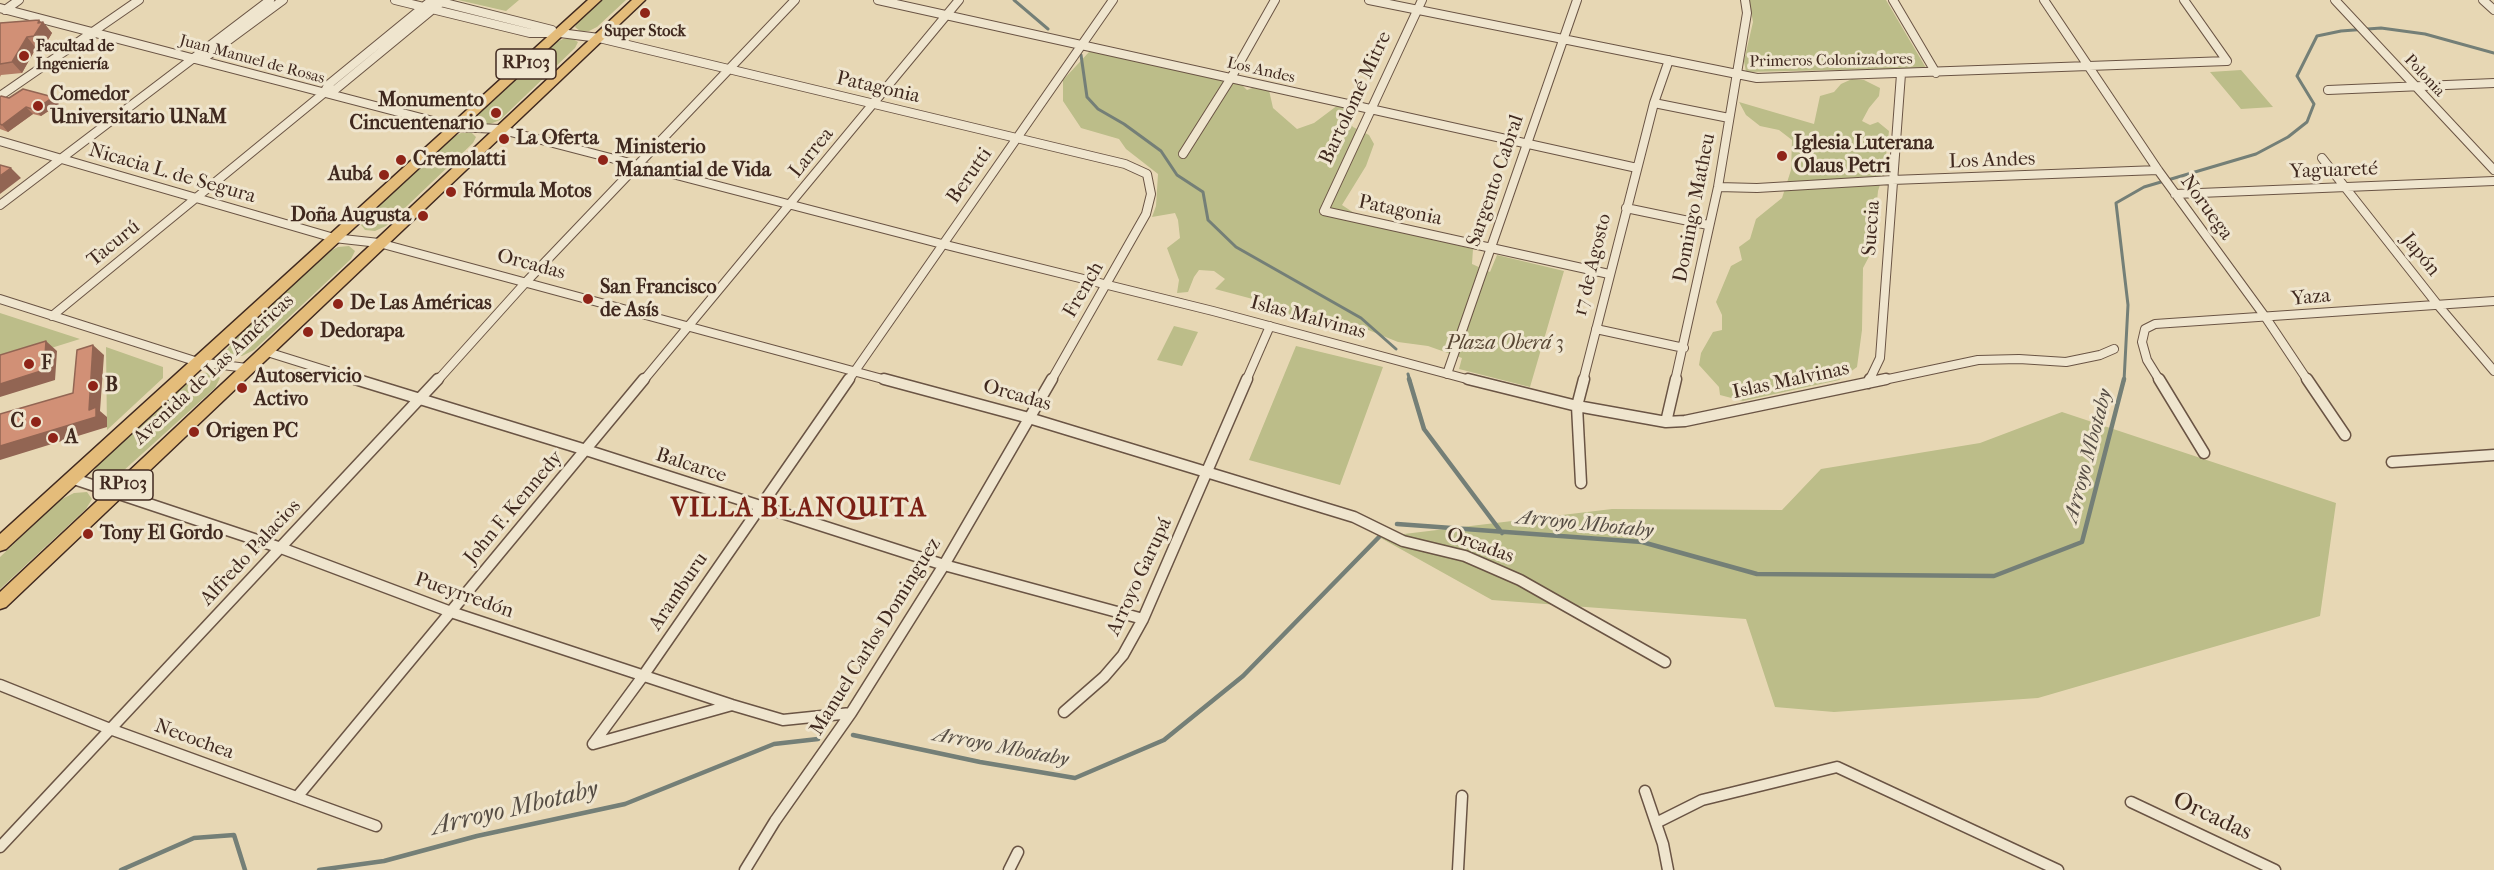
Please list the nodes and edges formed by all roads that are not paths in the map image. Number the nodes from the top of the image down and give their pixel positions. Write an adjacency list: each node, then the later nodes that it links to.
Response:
1 (19, 0): 24 (street)
2 (139, 0): 29 (street)
3 (270, 0): 34 (street)
4 (283, 0): 34 (street)
5 (395, 0): 23 (street)
6 (438, 0): 23 (street); 25 (street); 30 (street)
7 (596, 0): 30 (main road, RP103)
8 (639, 0): 31 (main road, RP103)
9 (795, 0): 37 (street, Alfredo Palacios)
10 (878, 0): 28 (street, Los Andes)
11 (959, 0): 28 (street, Larrea)
12 (1113, 0): 33 (street, Berutti)
13 (1275, 0): 41 (street)
14 (1370, 0): 26 (street, Primeros Colonizadores)
15 (1422, 0): 26 (street, Bartolomé Mitre)
16 (1577, 0): 32 (street, Sargento Cabral)
17 (1745, 0): 40 (street, Domingo Matheu)
18 (1893, 0): 38 (street)
19 (2044, 0): 36 (street, Noruega)
20 (2184, 0): 36 (street, Primeros Colonizadores)
21 (2335, 0): 43 (street, Polonia)
22 (2483, 0): 27 (street)
23 (423, 7): 25 (street); 45 (street)
24 (2, 9): 29 (street, Juan Manuel de Rosas)
25 (433, 9): 30 (street); 45 (street)
26 (1417, 9): 32 (street, Primeros Colonizadores); 49 (street, Bartolomé Mitre)
27 (2494, 10)
28 (947, 15): 33 (street, Los Andes); 48 (street, Larrea)
29 (93, 32): 34 (street, Juan Manuel de Rosas); 46 (street)
30 (560, 33): 31 (street, Patagonia); 51 (main road, RP103)
31 (599, 38): 37 (street, Patagonia); 52 (main road, RP103)
32 (1563, 39): 35 (street, Primeros Colonizadores); 55 (street, Sargento Cabral)
33 (1082, 44): 41 (street, Los Andes); 53 (street, Berutti)
34 (195, 59): 45 (street, Juan Manuel de Rosas); 58 (street)
35 (1669, 60): 40 (street, Primeros Colonizadores); 47 (street, 17 de Agosto)
36 (2088, 66): 38 (street, Primeros Colonizadores); 62 (street, Noruega)
37 (729, 69): 48 (street, Patagonia); 59 (street, Alfredo Palacios)
38 (1936, 73): 39 (street, Primeros Colonizadores)
39 (1901, 74): 40 (street, Primeros Colonizadores); 64 (street, Suecia)
40 (1737, 75): 50 (street, Domingo Matheu)
41 (1231, 78): 49 (street, Los Andes); 56 (street)
42 (2494, 83): 43 (street)
43 (2416, 87): 44 (street); 61 (street, Polonia)
44 (2328, 90)
45 (324, 93): 51 (street, Juan Manuel de Rosas); 69 (street, Tacurú)
46 (0, 96)
47 (1654, 103): 50 (street); 60 (street, 17 de Agosto)
48 (874, 104): 53 (street, Patagonia); 71 (street, Larrea)
49 (1371, 109): 55 (street, Los Andes); 73 (street, Bartolomé Mitre)
50 (1729, 118): 66 (street, Domingo Matheu)
51 (456, 128): 52 (street, Juan Manuel de Rosas); 75 (main road, RP103)
52 (499, 129): 59 (street, Islas Malvinas); 76 (main road, RP103)
53 (1016, 138): 63 (street, Patagonia); 77 (street, Berutti)
54 (0, 141): 58 (street, Nicacia L. de Segura)
55 (1526, 144): 60 (street, Los Andes); 78 (street, Sargento Cabral)
56 (1183, 154)
57 (2322, 158): 67 (street, Japón)
58 (61, 159): 69 (street, Nicacia L. de Segura); 70 (street)
59 (638, 165): 71 (street, Islas Malvinas); 80 (street, Alfredo Palacios)
60 (1637, 168): 72 (street, 17 de Agosto)
61 (2494, 170)
62 (2159, 172): 64 (street, Los Andes); 68 (street, Noruega)
63 (1147, 174): 81 (street, French)
64 (1892, 180): 66 (street, Los Andes); 98 (street, Suecia)
65 (2494, 181): 67 (street, Yaguareté)
66 (1718, 187): 74 (street, Domingo Matheu)
67 (2344, 188): 68 (street, Yaguareté); 84 (street, Japón)
68 (2174, 193): 86 (street, Noruega)
69 (196, 198): 75 (street, Nicacia L. de Segura); 85 (street, Tacurú)
70 (0, 205)
71 (791, 205): 77 (street, Islas Malvinas); 87 (street, Larrea)
72 (1626, 208): 74 (street); 79 (street, 17 de Agosto)
73 (1324, 212): 78 (street, Patagonia)
74 (1708, 225): 90 (street, Domingo Matheu)
75 (334, 238): 76 (street, Orcadas); 93 (main road, Avenida de Las Américas / RP103)
76 (379, 243): 80 (street, Orcadas); 92 (main road, Avenida de Las Américas / RP103)
77 (942, 244): 81 (street, Islas Malvinas); 95 (street, Berutti)
78 (1491, 248): 79 (street, Patagonia); 97 (street, Sargento Cabral)
79 (1609, 274): 89 (street, 17 de Agosto)
80 (526, 282): 87 (street, Orcadas); 99 (street, Alfredo Palacios)
81 (1107, 284): 88 (street, Islas Malvinas); 101 (street, French)
82 (0, 299): 85 (street)
83 (2494, 301): 84 (street, Yaza)
84 (2437, 304): 86 (street, Yaza); 96 (street, Japón)
85 (52, 316): 93 (street)
86 (2266, 318): 103 (street, Noruega); 105 (street, Yaza)
87 (689, 326): 95 (street, Orcadas); 104 (street, John F. Kennedy)
88 (1270, 326): 97 (street, Islas Malvinas); 108 (street)
89 (1596, 329): 90 (street); 100 (street, 17 de Agosto)
90 (1684, 348): 102 (street, Domingo Matheu)
91 (2114, 349): 98 (street, Islas Malvinas)
92 (264, 351): 94 (main road, Avenida de Las Américas / RP103); 99 (street, Balcarce)
93 (198, 362): 94 (street); 109 (main road, Avenida de Las Américas / RP103)
94 (247, 368): 111 (main road, Avenida de Las Américas / RP103)
95 (854, 370): 101 (street, Orcadas); 112 (street, Aramburu)
96 (2494, 371)
97 (1447, 374): 100 (street, Islas Malvinas)
98 (1868, 383): 102 (street, Islas Malvinas)
99 (420, 399): 104 (street, Balcarce); 114 (street, Alfredo Palacios)
100 (1577, 406): 102 (street, Islas Malvinas); 110 (street, 17 de Agosto)
101 (1029, 418): 108 (street, Orcadas); 115 (street, Manuel Carlos Dominguez)
102 (1666, 422)
103 (2344, 435)
104 (586, 450): 112 (street, Balcarce); 117 (street, John F. Kennedy)
105 (2204, 453)
106 (2494, 455): 107 (street)
107 (2392, 462)
108 (1207, 472): 118 (street, Arroyo Garupá); 119 (street, Orcadas)
109 (71, 478): 111 (street, Pueyrredón); 113 (main road, Avenida de Las Américas / RP103)
110 (1581, 483)
111 (114, 493): 114 (street, Pueyrredón); 116 (main road, Avenida de Las Américas / RP103)
112 (759, 507): 115 (street, Balcarce); 120 (street, Aramburu)
113 (0, 544)
114 (281, 548): 117 (street, Pueyrredón); 125 (street, Alfredo Palacios)
115 (944, 565): 118 (street, Balcarce); 124 (street, Manuel Carlos Dominguez)
116 (0, 602)
117 (451, 612): 120 (street, Pueyrredón); 128 (street, John F. Kennedy)
118 (1143, 619): 123 (street, Arroyo Garupá)
119 (1665, 662)
120 (643, 676): 122 (street, Pueyrredón); 122 (street, Aramburu)
121 (0, 685): 125 (street, Necochea)
122 (732, 705): 124 (street, Pueyrredón)
123 (1064, 712)
124 (851, 713): 134 (street, Manuel Carlos Dominguez)
125 (110, 729): 128 (street, Necochea); 132 (street, Alfredo Palacios)
126 (1645, 791): 130 (street)
127 (1462, 796): 136 (street)
128 (297, 797): 131 (street, Necochea)
129 (2131, 802): 139 (street, Orcadas)
130 (1656, 823): 137 (street); 138 (street)
131 (376, 826)
132 (0, 847)
133 (1018, 852): 135 (street)
134 (745, 870)
135 (1009, 870)
136 (1458, 870)
137 (1668, 870)
138 (2058, 870)
139 (2276, 870)

